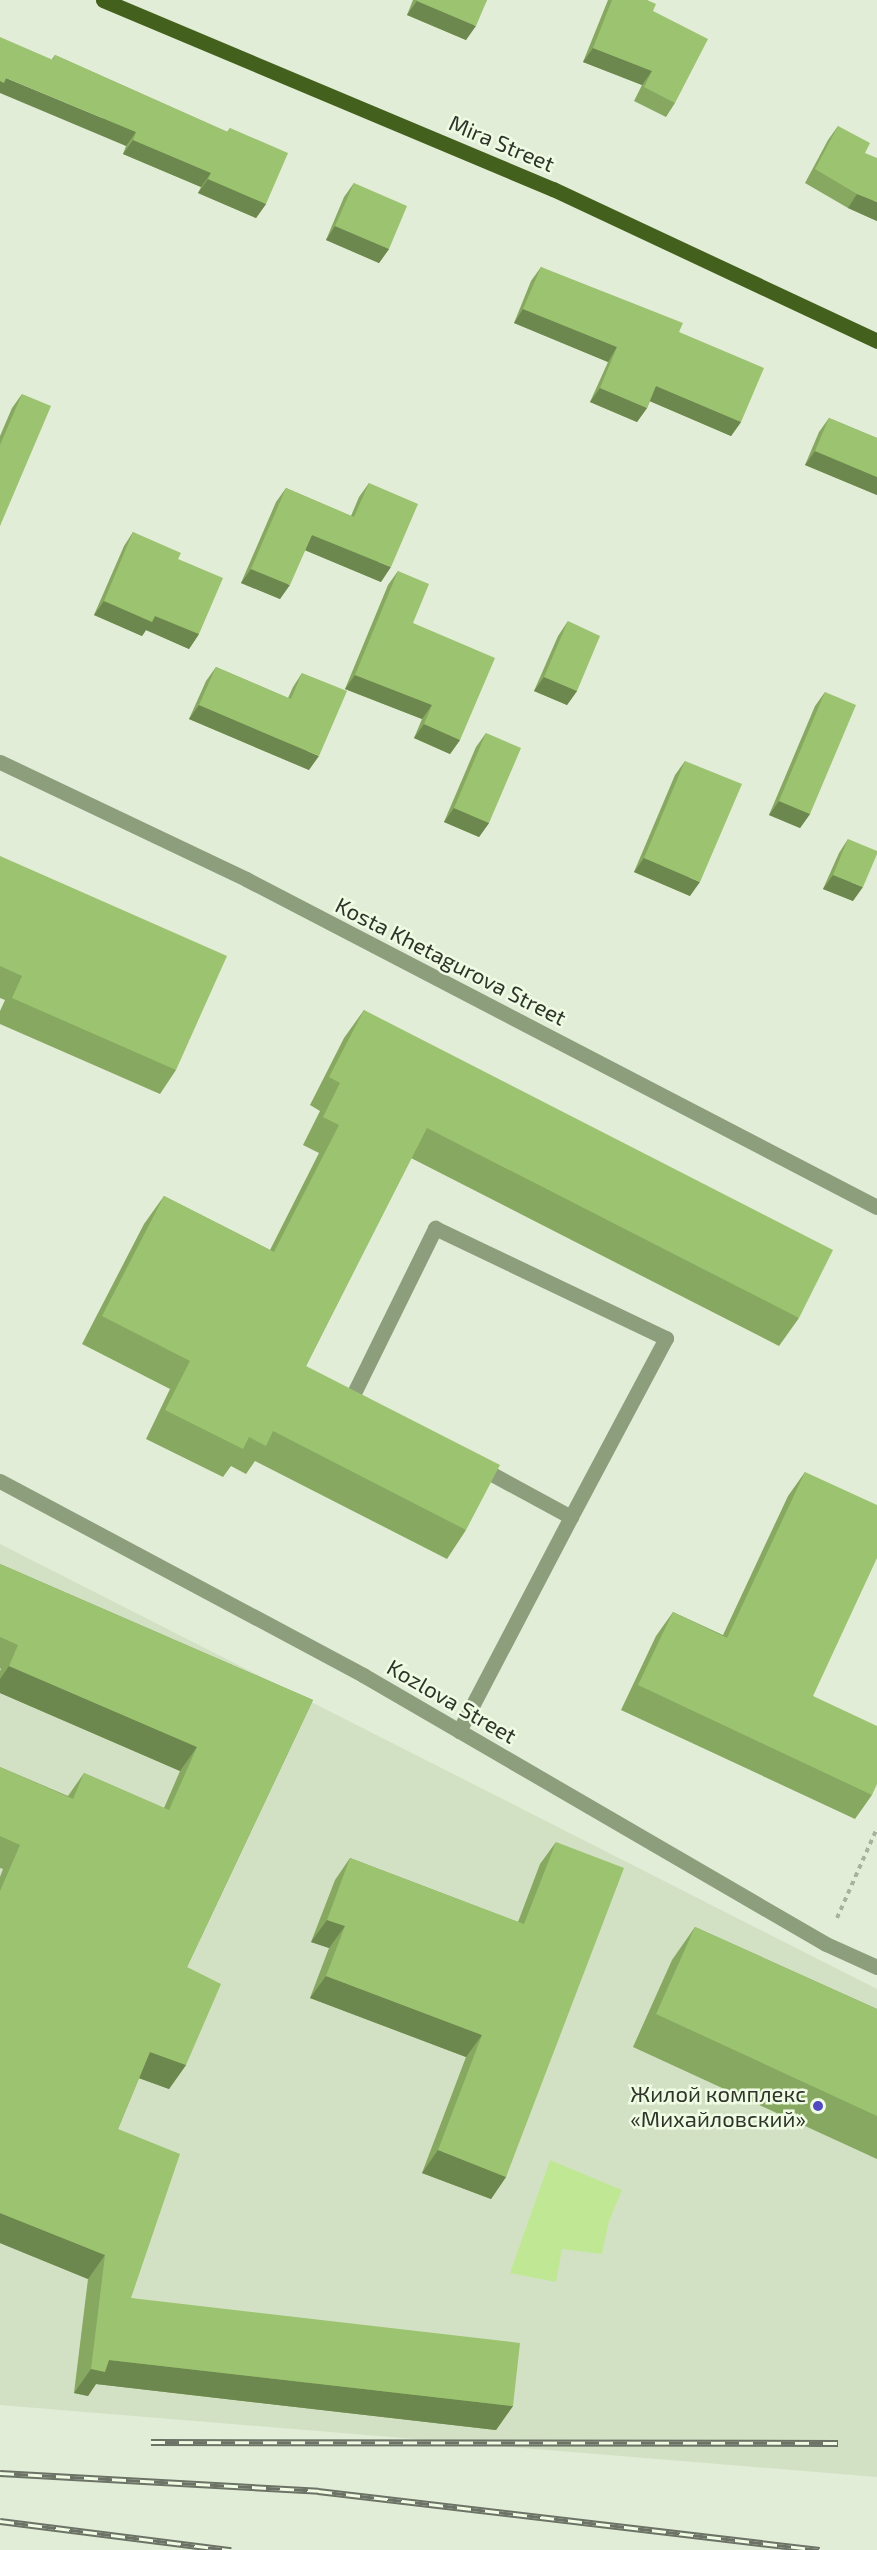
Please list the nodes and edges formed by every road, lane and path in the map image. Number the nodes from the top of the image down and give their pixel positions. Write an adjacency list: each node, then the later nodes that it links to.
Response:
1 (103, 0): 2 (main road, Mira Street)
2 (877, 340)
3 (0, 762): 4 (street, Kosta Khetagurova Street)
4 (877, 1207)
5 (372, 1410): 8 (street)
6 (466, 1461): 8 (street)
7 (0, 1480): 9 (street, Kozlova Street)
8 (571, 1517): 9 (street)
9 (459, 1731): 11 (street, Kozlova Street)
10 (877, 1828): 11 (path)
11 (826, 1944): 12 (street, Kozlova Street)
12 (877, 1967)

